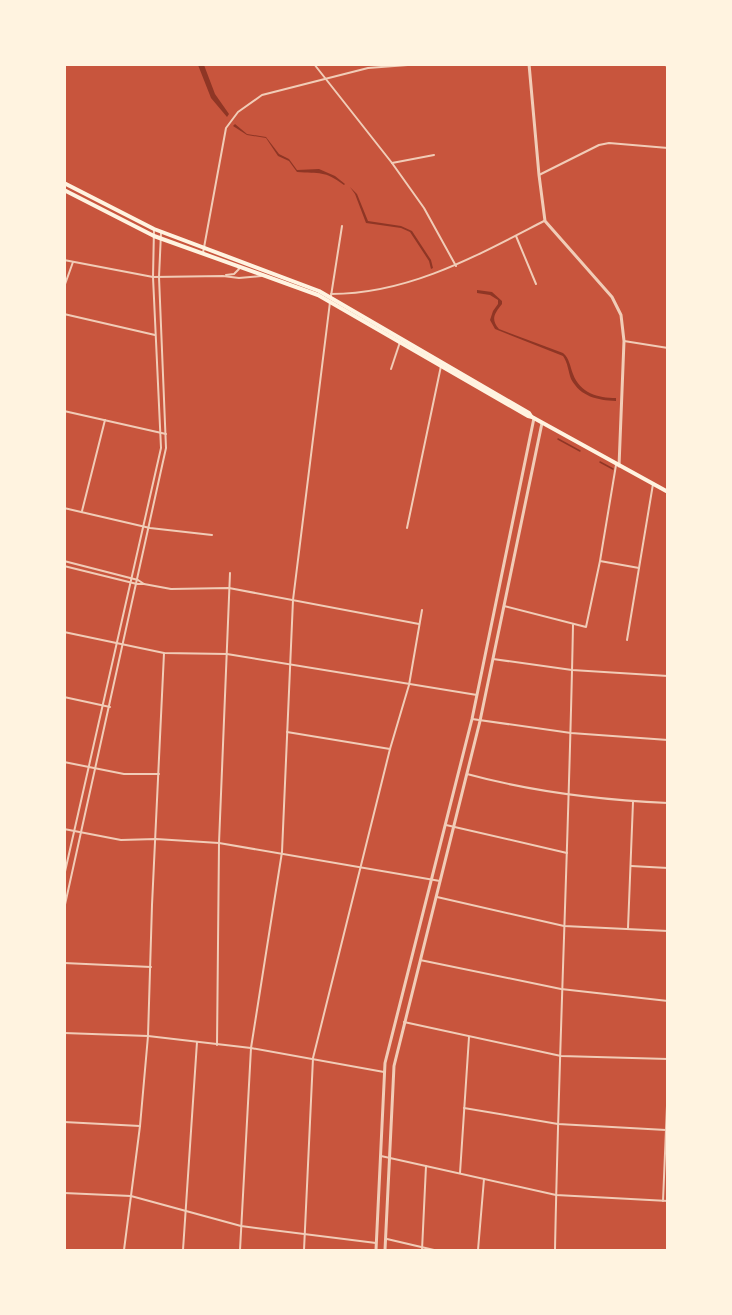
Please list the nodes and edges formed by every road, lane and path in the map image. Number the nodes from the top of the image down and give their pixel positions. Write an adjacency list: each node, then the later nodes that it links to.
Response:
1 (314, 64): 6 (street)
2 (421, 64): 6 (street)
3 (529, 64): 10 (street)
4 (662, 64): 5 (street)
5 (668, 66)
6 (325, 79): 9 (street); 20 (street)
7 (668, 148): 10 (street)
8 (434, 155): 9 (street)
9 (392, 163): 24 (street)
10 (539, 176): 13 (street)
11 (64, 183): 15 (main road)
12 (64, 190): 17 (main road)
13 (545, 221): 18 (street); 34 (street)
14 (342, 226): 31 (street)
15 (154, 229): 16 (main road); 17 (street)
16 (161, 232): 19 (street); 20 (main road)
17 (154, 236): 19 (main road); 28 (street)
18 (516, 236): 24 (street); 29 (street)
19 (160, 237): 20 (main road); 27 (street)
20 (203, 251): 23 (main road); 31 (main road)
21 (64, 260): 22 (street)
22 (73, 262): 28 (street); 30 (street)
23 (237, 266): 25 (main road); 26 (street)
24 (456, 266): 31 (street)
25 (262, 275): 26 (street); 31 (main road)
26 (223, 276): 27 (street)
27 (159, 277): 28 (street); 44 (street)
28 (153, 278): 33 (street)
29 (536, 284)
30 (64, 287)
31 (330, 298): 35 (main road); 37 (main road); 67 (street)
32 (64, 314): 33 (street)
33 (156, 336): 43 (street)
34 (624, 341): 36 (street); 45 (street)
35 (400, 342): 37 (main road); 38 (street)
36 (668, 348)
37 (442, 364): 40 (main road); 54 (street)
38 (391, 369)
39 (64, 411): 41 (street)
40 (533, 417): 42 (main road); 50 (street)
41 (105, 420): 43 (street); 49 (street)
42 (542, 423): 45 (main road); 51 (street)
43 (161, 433): 44 (street); 52 (street)
44 (166, 434): 53 (street)
45 (617, 465): 46 (main road); 57 (street)
46 (652, 484): 47 (main road); 59 (street)
47 (668, 492)
48 (64, 508): 49 (street)
49 (82, 512): 52 (street)
50 (513, 520): 51 (street); 70 (street)
51 (521, 522): 68 (street)
52 (143, 526): 53 (street); 61 (street)
53 (150, 528): 55 (street); 62 (street)
54 (407, 528)
55 (212, 535)
56 (64, 561): 61 (street)
57 (600, 561): 59 (street); 73 (street)
58 (64, 566): 63 (street)
59 (639, 568): 75 (street)
60 (230, 573): 66 (street)
61 (131, 578): 62 (street); 63 (street)
62 (138, 580): 64 (street); 65 (street)
63 (130, 583): 64 (street); 76 (street)
64 (137, 584): 65 (street); 77 (street)
65 (144, 584): 66 (street)
66 (229, 588): 67 (street); 79 (street)
67 (292, 600): 72 (street); 81 (street)
68 (504, 606): 71 (street); 73 (street)
69 (422, 610): 72 (street)
70 (493, 618): 71 (street); 85 (street)
71 (501, 620): 80 (street)
72 (418, 624): 84 (street)
73 (573, 625): 82 (street)
74 (64, 632): 76 (street)
75 (627, 640)
76 (117, 644): 77 (street); 87 (street)
77 (124, 646): 78 (street); 88 (street)
78 (164, 653): 79 (street); 98 (street)
79 (227, 654): 81 (street); 109 (street)
80 (493, 659): 82 (street); 90 (street)
81 (289, 664): 84 (street); 91 (street)
82 (572, 670): 83 (street); 92 (street)
83 (668, 676)
84 (409, 685): 85 (street); 94 (street)
85 (477, 695): 89 (street)
86 (64, 697): 87 (street)
87 (103, 705): 88 (street); 96 (street)
88 (110, 707): 97 (street)
89 (472, 719): 90 (street); 103 (street)
90 (480, 721): 92 (street); 99 (street)
91 (287, 732): 94 (street); 110 (street)
92 (571, 733): 93 (street); 100 (street)
93 (668, 740)
94 (390, 749): 112 (street)
95 (64, 762): 96 (street)
96 (89, 767): 97 (street); 106 (street)
97 (96, 769): 98 (street); 107 (street)
98 (159, 774): 108 (street)
99 (467, 774): 100 (street); 104 (street)
100 (570, 796): 101 (street); 111 (street)
101 (633, 802): 102 (street); 113 (street)
102 (668, 803)
103 (446, 825): 104 (street); 116 (street)
104 (454, 826): 111 (street); 117 (street)
105 (64, 829): 106 (street)
106 (75, 831): 107 (street); 115 (street)
107 (82, 833): 108 (street); 118 (street)
108 (156, 839): 109 (street); 128 (street)
109 (219, 843): 110 (street); 136 (street)
110 (282, 852): 112 (street); 137 (street)
111 (567, 853): 121 (street)
112 (361, 866): 116 (street); 141 (street)
113 (630, 866): 114 (street); 122 (street)
114 (668, 868)
115 (64, 876)
116 (432, 879): 117 (street); 124 (street)
117 (440, 881): 119 (street)
118 (66, 894): 120 (street)
119 (436, 896): 121 (street); 125 (street)
120 (64, 909)
121 (564, 926): 122 (street); 129 (street)
122 (628, 928): 123 (street)
123 (668, 931)
124 (418, 932): 125 (street); 138 (street)
125 (426, 934): 126 (street)
126 (420, 960): 129 (street); 131 (street)
127 (64, 963): 128 (street)
128 (151, 967): 133 (street)
129 (561, 989): 130 (street); 140 (street)
130 (668, 1001)
131 (404, 1022): 134 (street); 139 (street)
132 (64, 1033): 133 (street)
133 (148, 1036): 135 (street); 148 (street)
134 (469, 1037): 140 (street); 145 (street)
135 (197, 1042): 136 (street); 160 (street)
136 (216, 1045): 137 (street)
137 (251, 1048): 141 (street); 161 (street)
138 (388, 1053): 139 (street); 143 (street)
139 (396, 1056): 151 (street)
140 (561, 1056): 142 (street); 147 (street)
141 (313, 1058): 143 (street); 162 (street)
142 (668, 1059)
143 (384, 1072): 150 (street)
144 (668, 1082): 149 (street)
145 (464, 1108): 147 (street); 153 (street)
146 (64, 1122): 148 (street)
147 (558, 1124): 149 (street); 156 (street)
148 (140, 1126): 157 (street)
149 (666, 1130): 158 (street)
150 (381, 1156): 151 (street); 164 (street)
151 (389, 1158): 152 (street); 163 (street)
152 (426, 1166): 153 (street); 166 (street)
153 (460, 1173): 154 (street)
154 (484, 1179): 156 (street); 174 (street)
155 (64, 1193): 157 (street)
156 (556, 1195): 158 (street); 175 (street)
157 (131, 1196): 160 (street); 167 (street)
158 (663, 1201): 159 (street)
159 (668, 1201)
160 (185, 1210): 161 (street); 168 (street)
161 (241, 1226): 162 (street); 169 (street)
162 (305, 1235): 164 (street); 170 (street)
163 (386, 1239): 165 (street); 166 (street)
164 (376, 1243): 165 (street); 171 (street)
165 (385, 1244): 172 (street)
166 (422, 1249): 173 (street)
167 (124, 1251)
168 (183, 1251)
169 (240, 1251)
170 (304, 1251)
171 (376, 1251)
172 (385, 1251)
173 (434, 1251)
174 (478, 1251)
175 (555, 1251)

